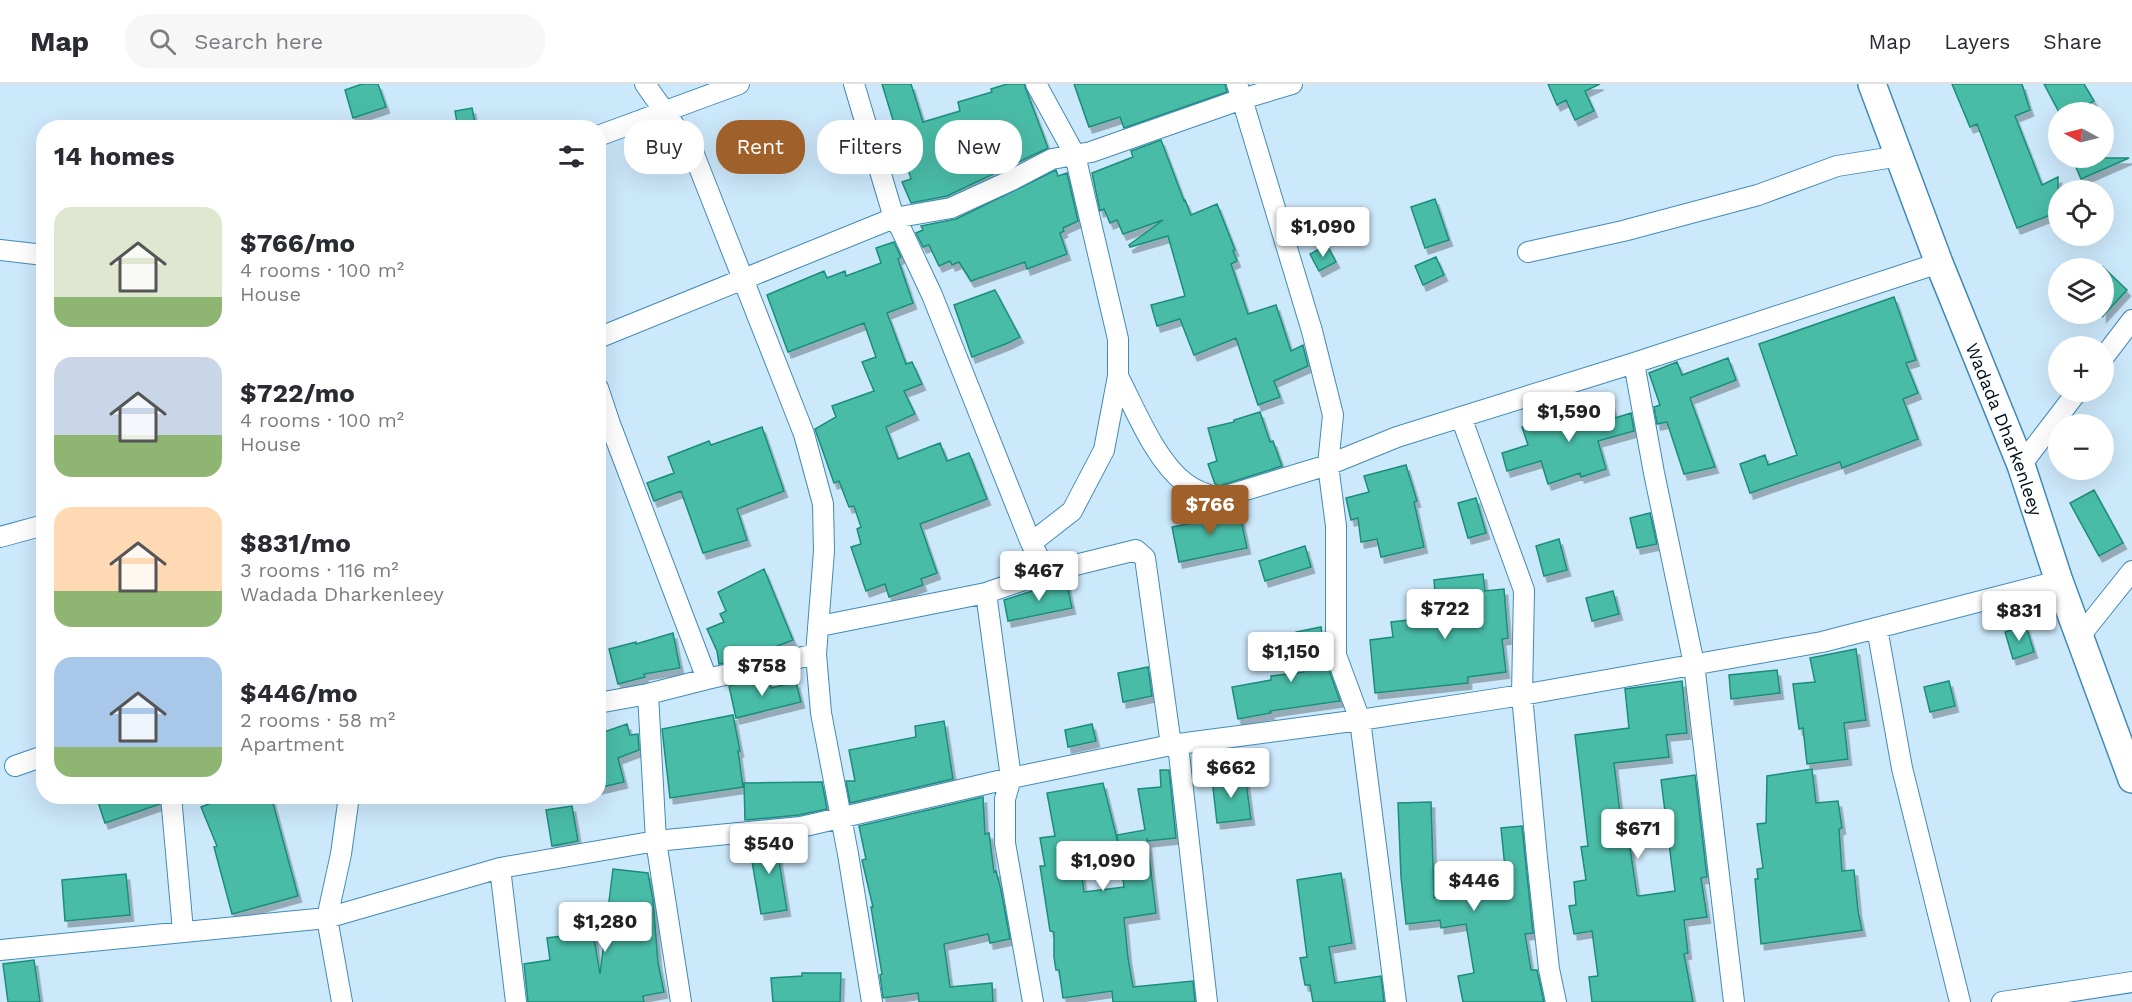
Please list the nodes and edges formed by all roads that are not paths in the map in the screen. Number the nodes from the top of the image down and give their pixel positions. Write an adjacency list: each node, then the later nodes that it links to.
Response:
1 (645, 84): 8 (street)
2 (739, 84): 8 (street)
3 (854, 84): 12 (street)
4 (1036, 84): 10 (street)
5 (1292, 84): 7 (street)
6 (1872, 84): 11 (main road, Wadada Dharkenleey)
7 (1240, 91): 10 (street); 26 (street)
8 (665, 112): 9 (street); 17 (street)
9 (606, 133)
10 (1075, 155): 12 (street); 22 (street)
11 (1900, 156): 14 (street); 16 (main road, Wadada Dharkenleey)
12 (894, 218): 17 (street); 30 (street)
13 (0, 250): 15 (street)
14 (1528, 252)
15 (36, 254)
16 (1939, 263): 21 (street); 27 (main road, Wadada Dharkenleey)
17 (743, 279): 19 (street); 35 (street)
18 (2132, 320): 20 (street)
19 (606, 335)
20 (2114, 344)
21 (1634, 363): 25 (street); 39 (street)
22 (1118, 376): 26 (street); 30 (street)
23 (2069, 402): 27 (street)
24 (606, 409): 40 (street)
25 (1461, 417): 26 (street); 42 (street)
26 (1328, 465): 44 (street)
27 (2021, 465): 33 (main road, Wadada Dharkenleey)
28 (36, 527): 29 (street)
29 (0, 537)
30 (1031, 543): 32 (street)
31 (2132, 571): 37 (street)
32 (1047, 572): 34 (street); 45 (street)
33 (2060, 581): 36 (street); 37 (main road, Wadada Dharkenleey)
34 (986, 593): 35 (street); 48 (street)
35 (820, 626): 38 (street)
36 (1877, 628): 39 (street); 69 (street)
37 (2080, 636): 49 (main road, Wadada Dharkenleey)
38 (816, 654): 40 (street); 52 (street)
39 (1694, 664): 42 (street); 68 (street)
40 (707, 679): 41 (street)
41 (648, 694): 43 (street); 53 (street)
42 (1522, 694): 44 (street); 67 (street)
43 (606, 702)
44 (1360, 720): 45 (street); 66 (street)
45 (1174, 745): 48 (street); 65 (street)
46 (36, 759): 47 (street)
47 (15, 766)
48 (1011, 778): 52 (street); 64 (street)
49 (2132, 779)
50 (172, 804): 56 (street)
51 (348, 804): 55 (street)
52 (841, 816): 53 (street); 63 (street)
53 (656, 841): 54 (street); 62 (street)
54 (500, 868): 55 (street); 61 (street)
55 (327, 918): 56 (street); 60 (street)
56 (183, 931): 57 (street)
57 (0, 950)
58 (2132, 982): 59 (street)
59 (2025, 1001): 70 (street)
60 (342, 1002)
61 (516, 1002)
62 (681, 1002)
63 (872, 1002)
64 (1033, 1002)
65 (1207, 1002)
66 (1396, 1002)
67 (1556, 1002)
68 (1734, 1002)
69 (1960, 1002)
70 (2002, 1002)

